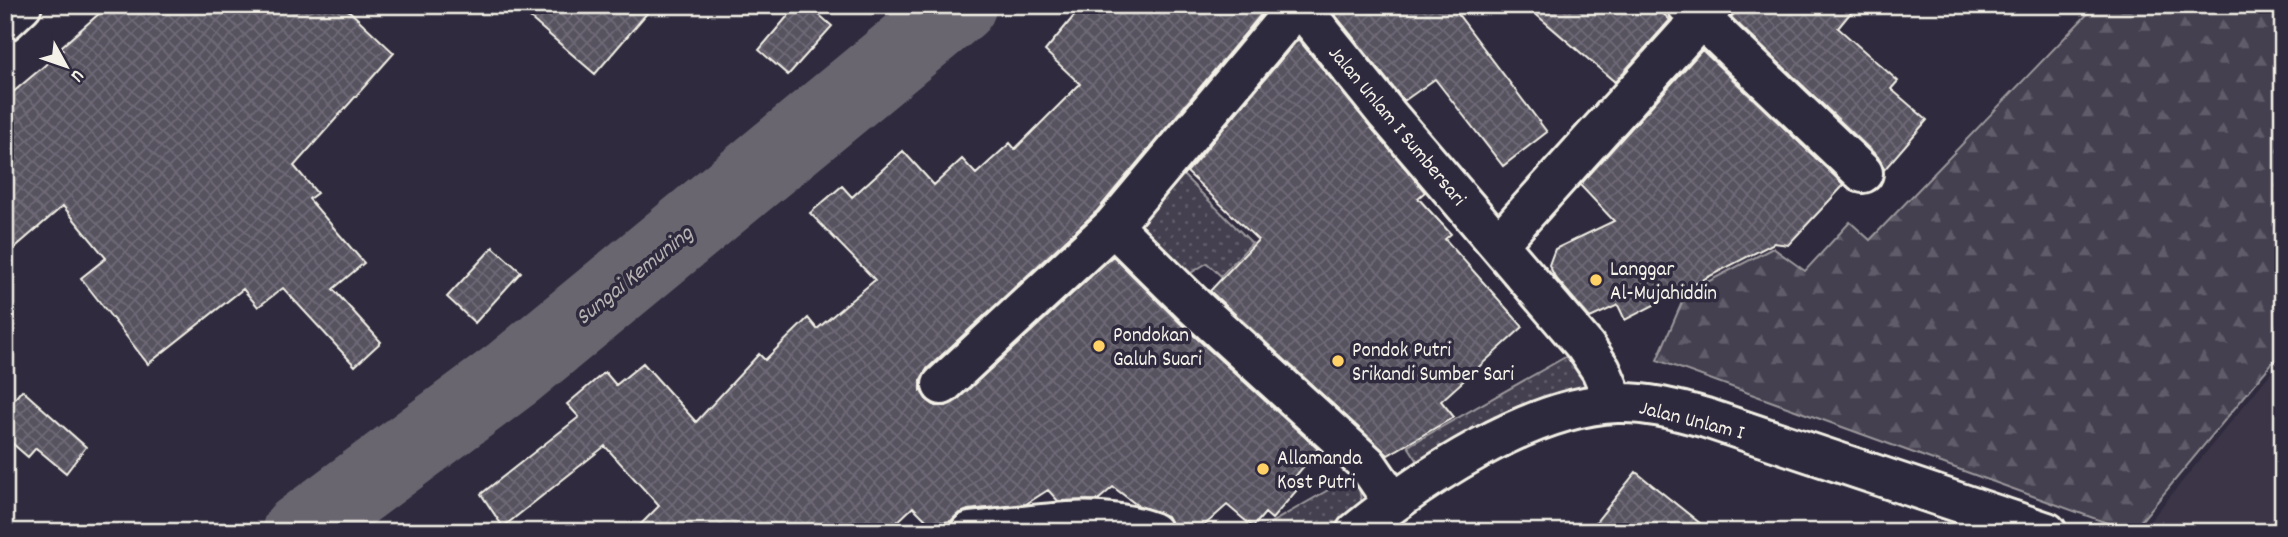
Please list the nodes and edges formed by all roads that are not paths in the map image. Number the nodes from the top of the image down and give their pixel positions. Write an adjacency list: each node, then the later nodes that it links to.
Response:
1 (22, 5): 3 (street)
2 (1701, 10): 4 (street); 6 (street)
3 (5, 21)
4 (1863, 173)
5 (1113, 226): 6 (street, Jalan Unlam I Sumbersari); 7 (street, Jalan Unlam I Sumbersari); 9 (street)
6 (1498, 244): 8 (street, Jalan Unlam I Sumbersari)
7 (942, 385)
8 (1615, 403): 9 (street, Jalan Unlam I); 13 (street, Jalan Unlam I)
9 (1393, 502): 12 (street, Jalan Unlam I)
10 (970, 532): 11 (street)
11 (1152, 532)
12 (1356, 532)
13 (2047, 532)

